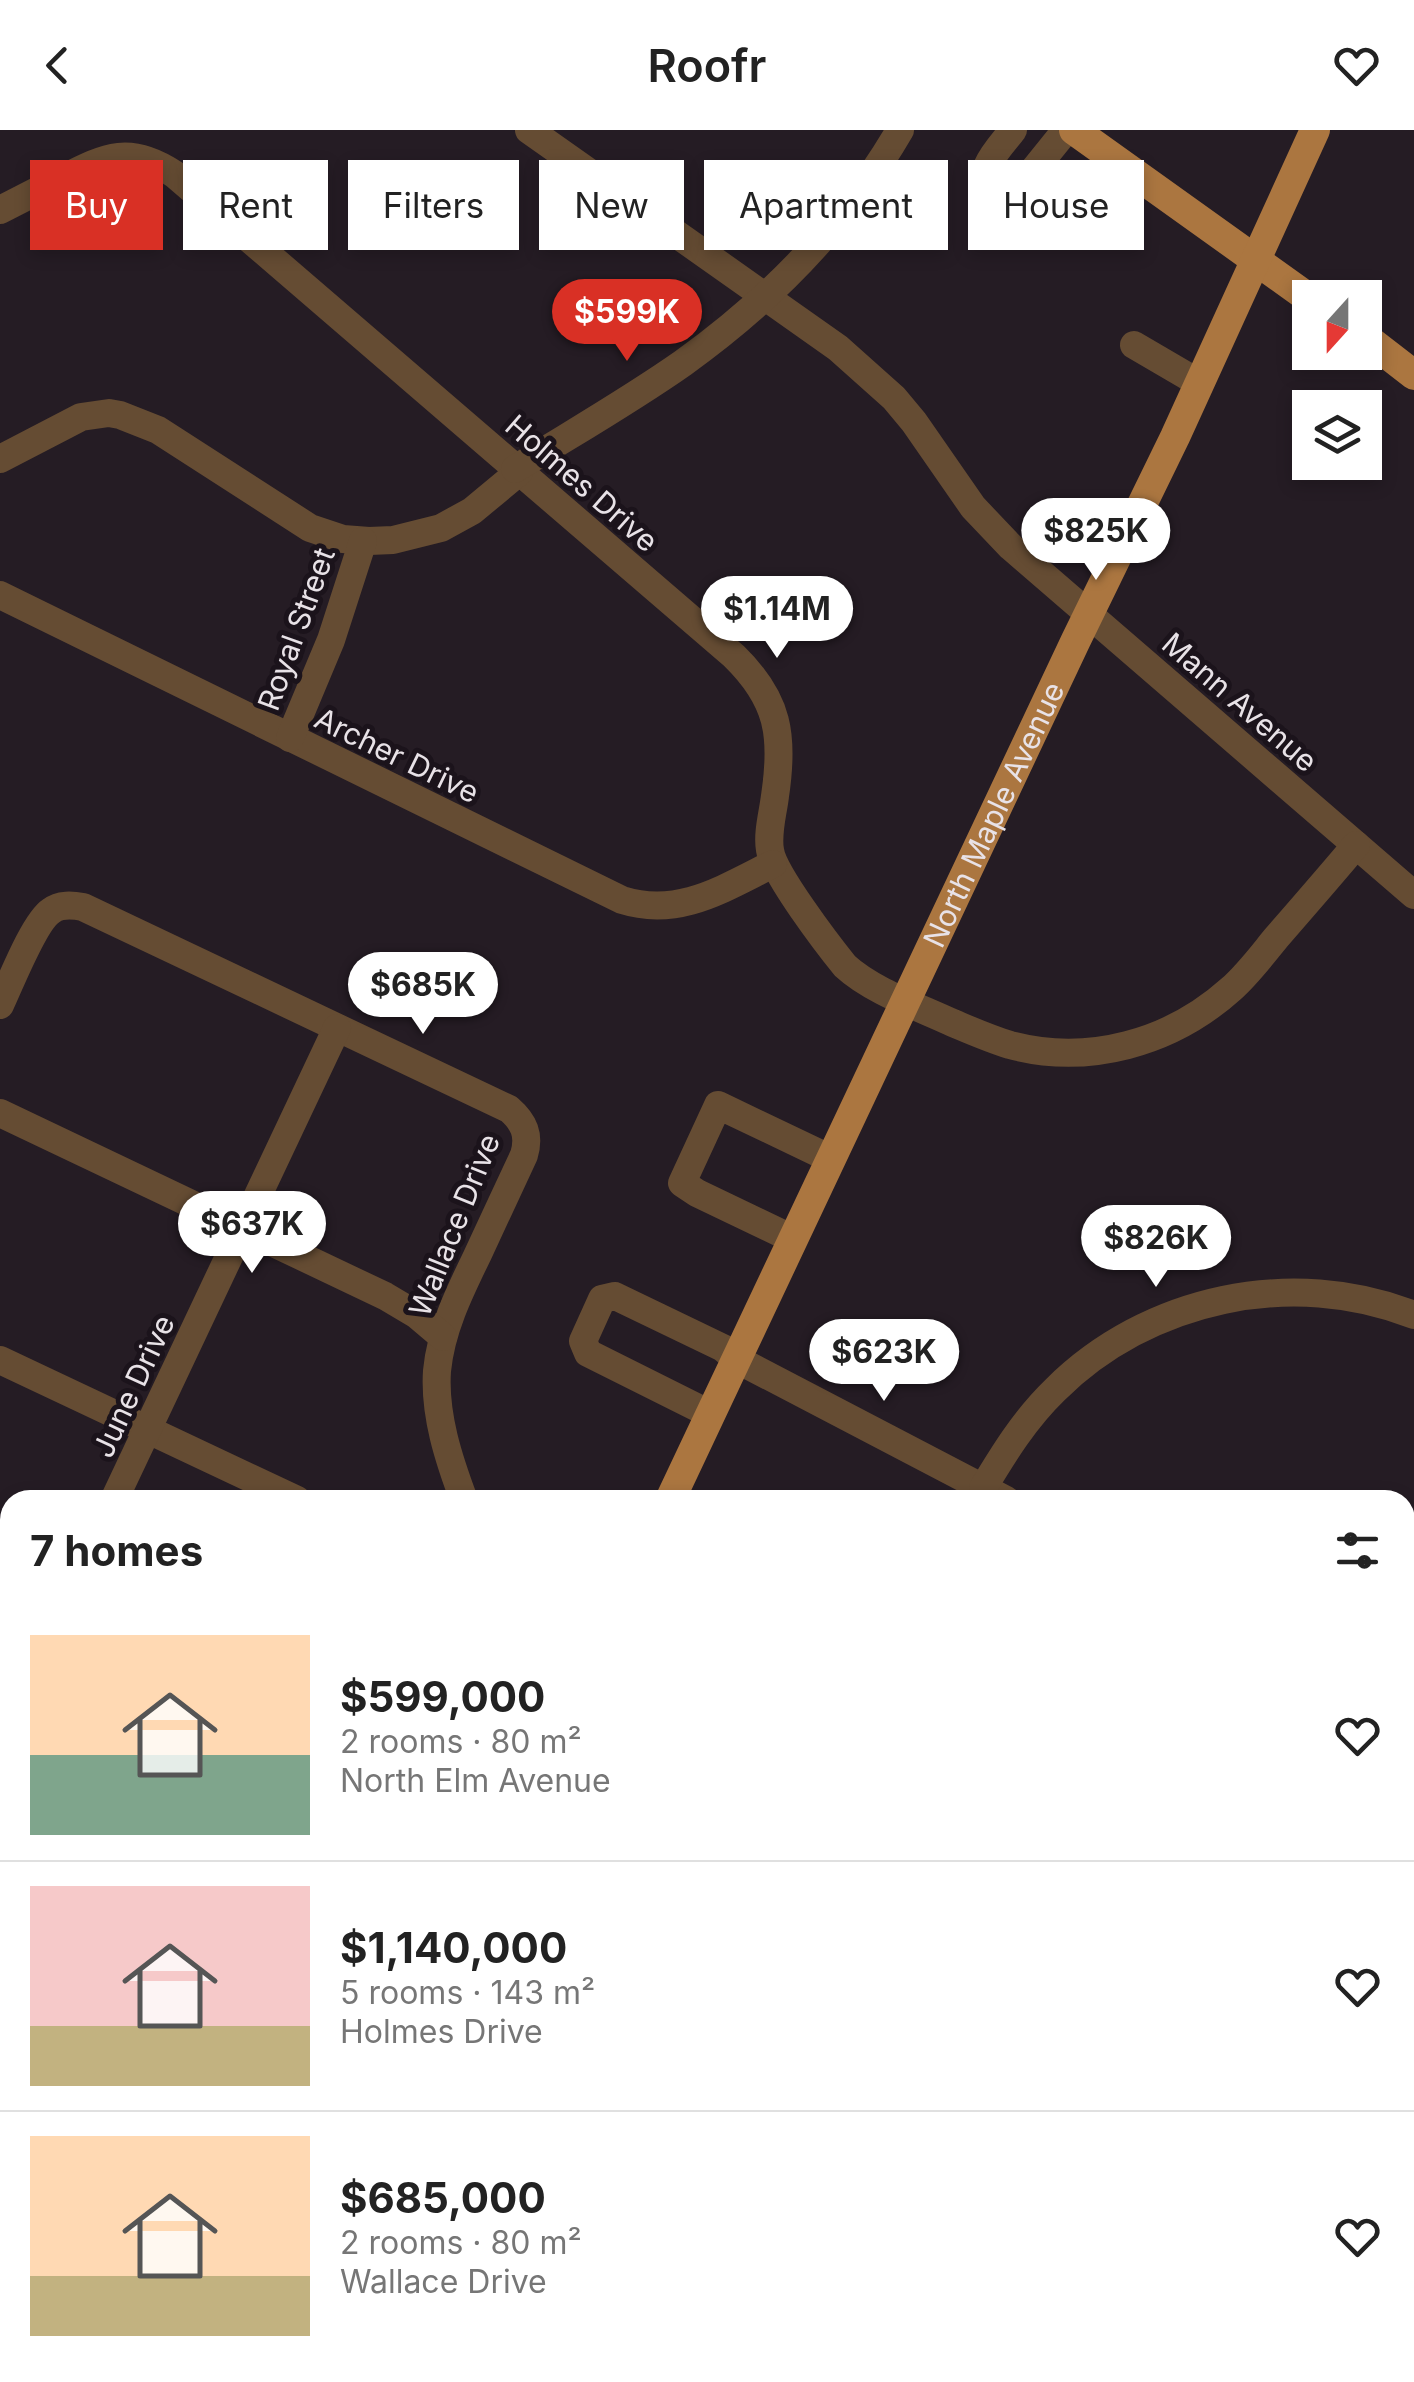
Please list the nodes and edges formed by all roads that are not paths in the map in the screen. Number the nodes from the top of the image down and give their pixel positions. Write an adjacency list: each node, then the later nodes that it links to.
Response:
1 (529, 130): 10 (street, Mann Avenue)
2 (900, 130): 10 (street)
3 (1013, 130): 4 (street)
4 (1066, 130)
5 (1074, 130): 8 (main road)
6 (1316, 130): 8 (main road, North Maple Avenue)
7 (0, 210): 16 (street, Holmes Drive)
8 (1254, 260): 9 (main road); 14 (main road, North Maple Avenue)
9 (1292, 286)
10 (766, 297): 16 (street); 19 (street, Mann Avenue)
11 (1134, 345): 14 (street)
12 (1382, 350): 13 (main road)
13 (1414, 374)
14 (1199, 383): 19 (main road, North Maple Avenue)
15 (0, 458): 17 (street)
16 (517, 470): 17 (street); 22 (street, Holmes Drive)
17 (363, 541): 20 (street, Royal Street)
18 (0, 595): 20 (street, Archer Drive)
19 (1089, 615): 21 (street, Mann Avenue); 24 (main road, North Maple Avenue)
20 (290, 738): 22 (street, Archer Drive)
21 (1356, 845): 23 (street, Mann Avenue); 24 (street)
22 (773, 864): 24 (street)
23 (1414, 895)
24 (905, 1002): 28 (main road, North Maple Avenue)
25 (0, 1005): 26 (street, Wallace Drive)
26 (337, 1028): 29 (street, June Drive); 32 (street, Wallace Drive)
27 (0, 1114): 29 (street)
28 (831, 1159): 30 (main road, North Maple Avenue); 30 (street)
29 (243, 1228): 32 (street); 36 (street, June Drive)
30 (793, 1240): 33 (main road, North Maple Avenue)
31 (1414, 1315): 42 (street)
32 (443, 1338): 39 (street, Wallace Drive)
33 (736, 1359): 35 (main road, North Maple Avenue); 35 (street); 41 (street)
34 (0, 1360): 36 (street)
35 (710, 1414): 40 (main road, North Maple Avenue)
36 (148, 1430): 37 (street, June Drive); 38 (street)
37 (119, 1490)
38 (276, 1490)
39 (461, 1490)
40 (675, 1490)
41 (986, 1490)
42 (995, 1490)

